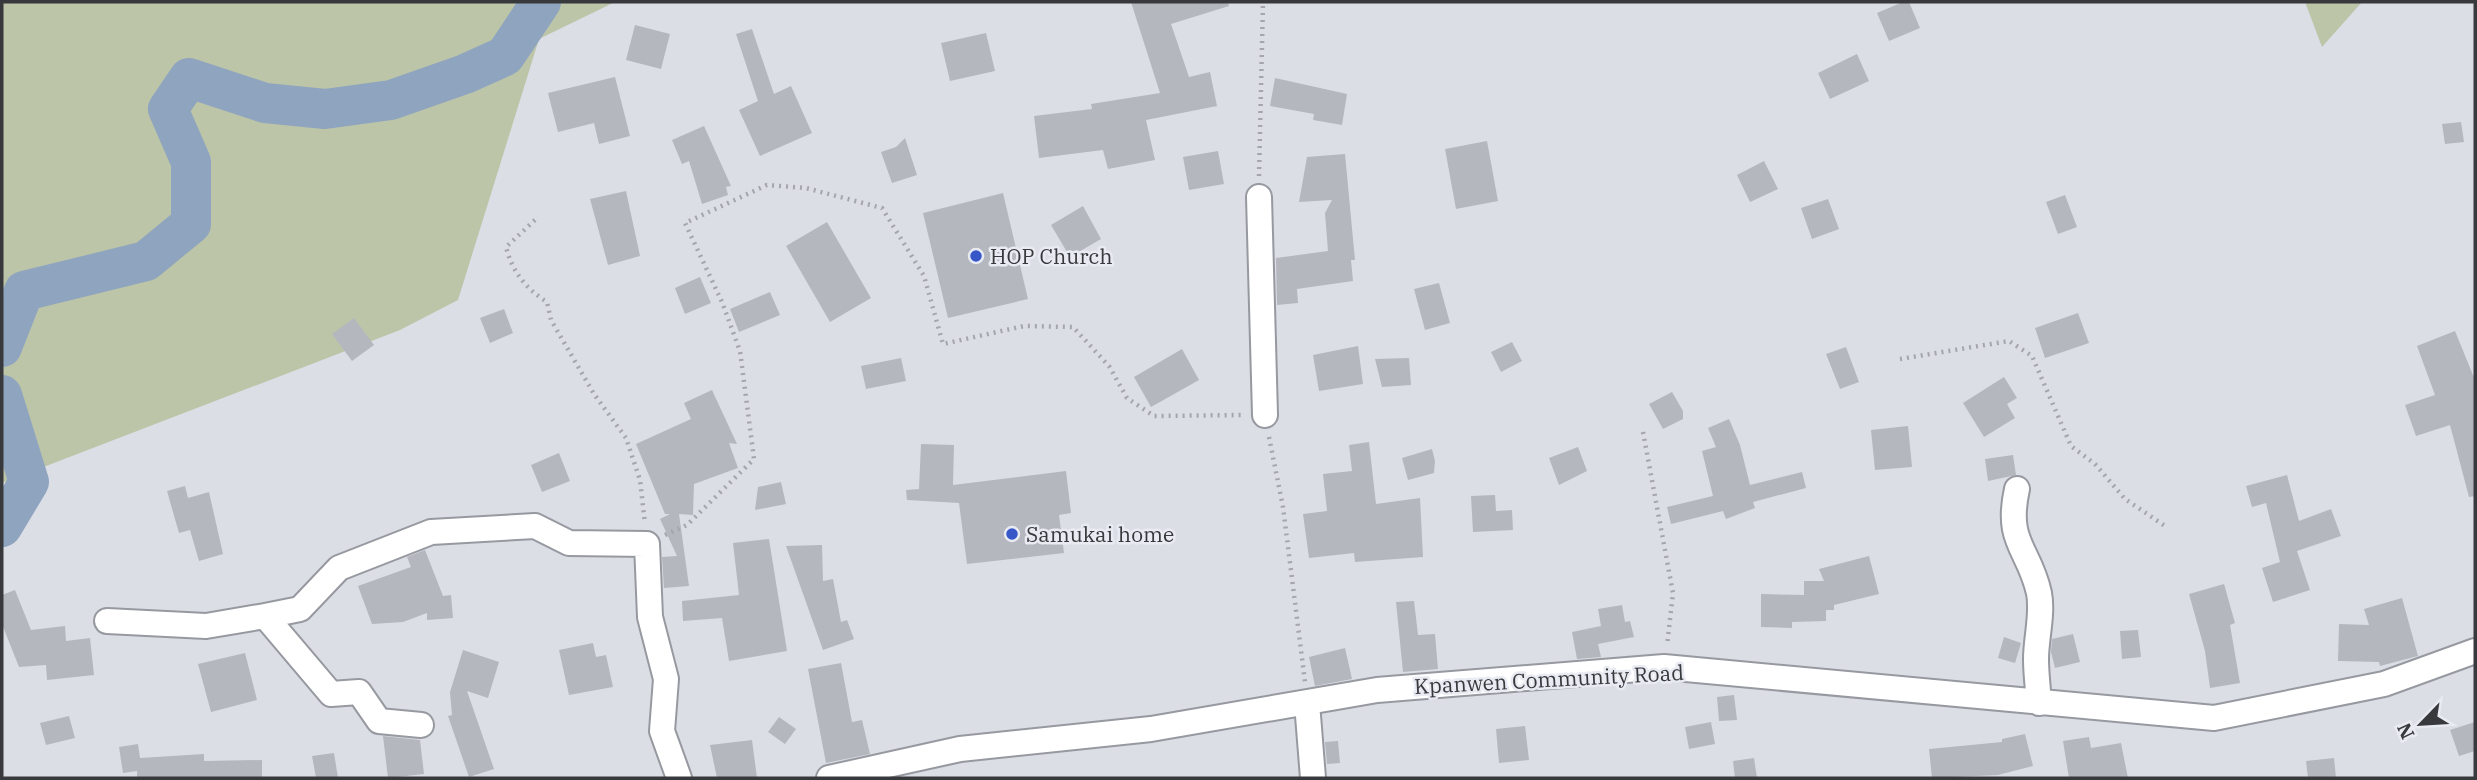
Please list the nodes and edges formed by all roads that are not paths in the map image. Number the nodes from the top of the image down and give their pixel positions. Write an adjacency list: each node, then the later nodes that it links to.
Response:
1 (1259, 197): 2 (street)
2 (1265, 415)
3 (2017, 489): 8 (street)
4 (265, 616): 5 (street); 9 (street); 10 (street)
5 (107, 621)
6 (2475, 651): 8 (street, Kpanwen Community Road)
7 (1307, 703): 8 (street, Kpanwen Community Road); 11 (street, Kpanwen Community Road); 12 (street)
8 (2039, 703)
9 (421, 725)
10 (679, 778)
11 (828, 778)
12 (1313, 778)

